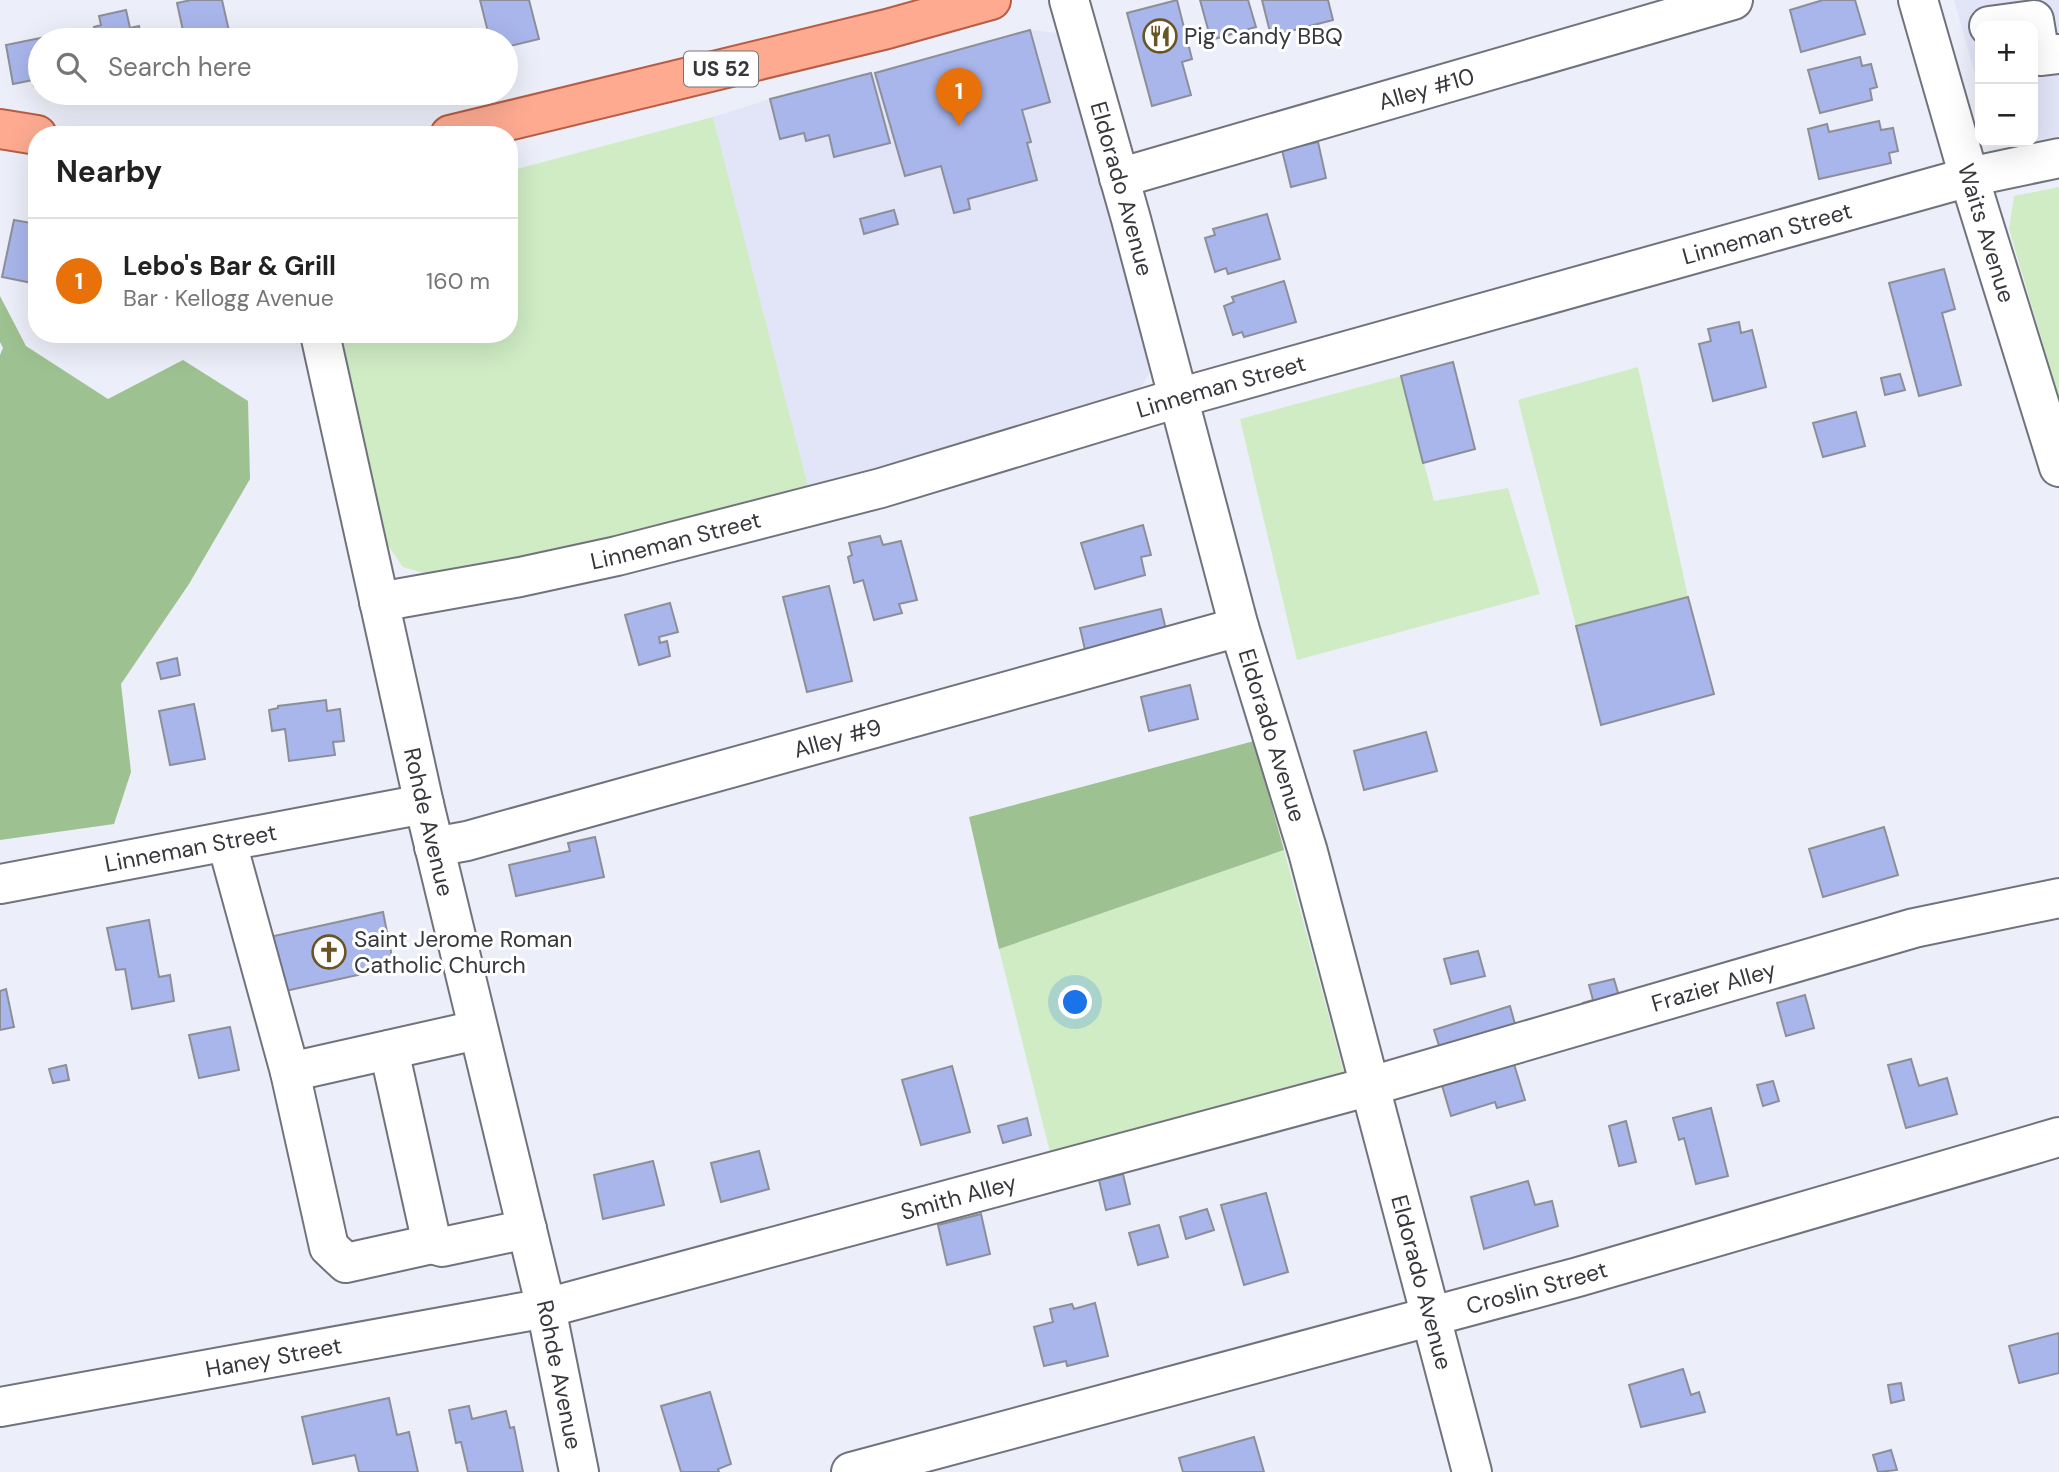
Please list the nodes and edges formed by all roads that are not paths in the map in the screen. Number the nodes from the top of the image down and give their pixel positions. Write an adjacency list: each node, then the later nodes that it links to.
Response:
1 (991, 0): 10 (main road, US 52)
2 (1069, 0): 15 (street, Eldorado Avenue)
3 (1733, 0): 15 (street, Alley #10)
4 (1918, 0): 8 (street, Waits Avenue)
5 (2034, 10): 6 (street); 9 (street)
6 (2003, 21)
7 (1975, 28): 8 (street)
8 (1929, 38): 14 (street, Waits Avenue)
9 (2059, 54)
10 (487, 126)
11 (0, 130): 12 (main road)
12 (28, 134)
13 (2059, 158): 14 (street, Linneman Street)
14 (1969, 177): 17 (street, Linneman Street); 18 (street, Waits Avenue)
15 (1119, 178): 17 (street, Eldorado Avenue)
16 (322, 343): 19 (street, Rohde Avenue)
17 (1178, 398): 19 (street, Linneman Street); 20 (street, Eldorado Avenue)
18 (2059, 467)
19 (379, 602): 21 (street, Rohde Avenue)
20 (1239, 627): 23 (street, Alley #9); 29 (street, Eldorado Avenue)
21 (424, 804): 22 (street, Linneman Street); 23 (street, Rohde Avenue)
22 (227, 843): 24 (street, Linneman Street); 28 (street)
23 (434, 847): 26 (street, Rohde Avenue)
24 (0, 884)
25 (2059, 898): 29 (street, Frazier Alley)
26 (477, 1030): 27 (street); 31 (street, Rohde Avenue)
27 (388, 1050): 28 (street); 32 (street)
28 (286, 1063): 32 (street)
29 (1371, 1086): 33 (street, Smith Alley); 34 (street, Eldorado Avenue)
30 (2059, 1137): 34 (street, Croslin Street)
31 (527, 1229): 32 (street); 33 (street, Rohde Avenue)
32 (432, 1244)
33 (546, 1308): 35 (street, Haney Street); 36 (street, Rohde Avenue)
34 (1429, 1315): 37 (street, Croslin Street); 38 (street, Eldorado Avenue)
35 (0, 1407)
36 (579, 1472)
37 (851, 1472)
38 (1472, 1472)

